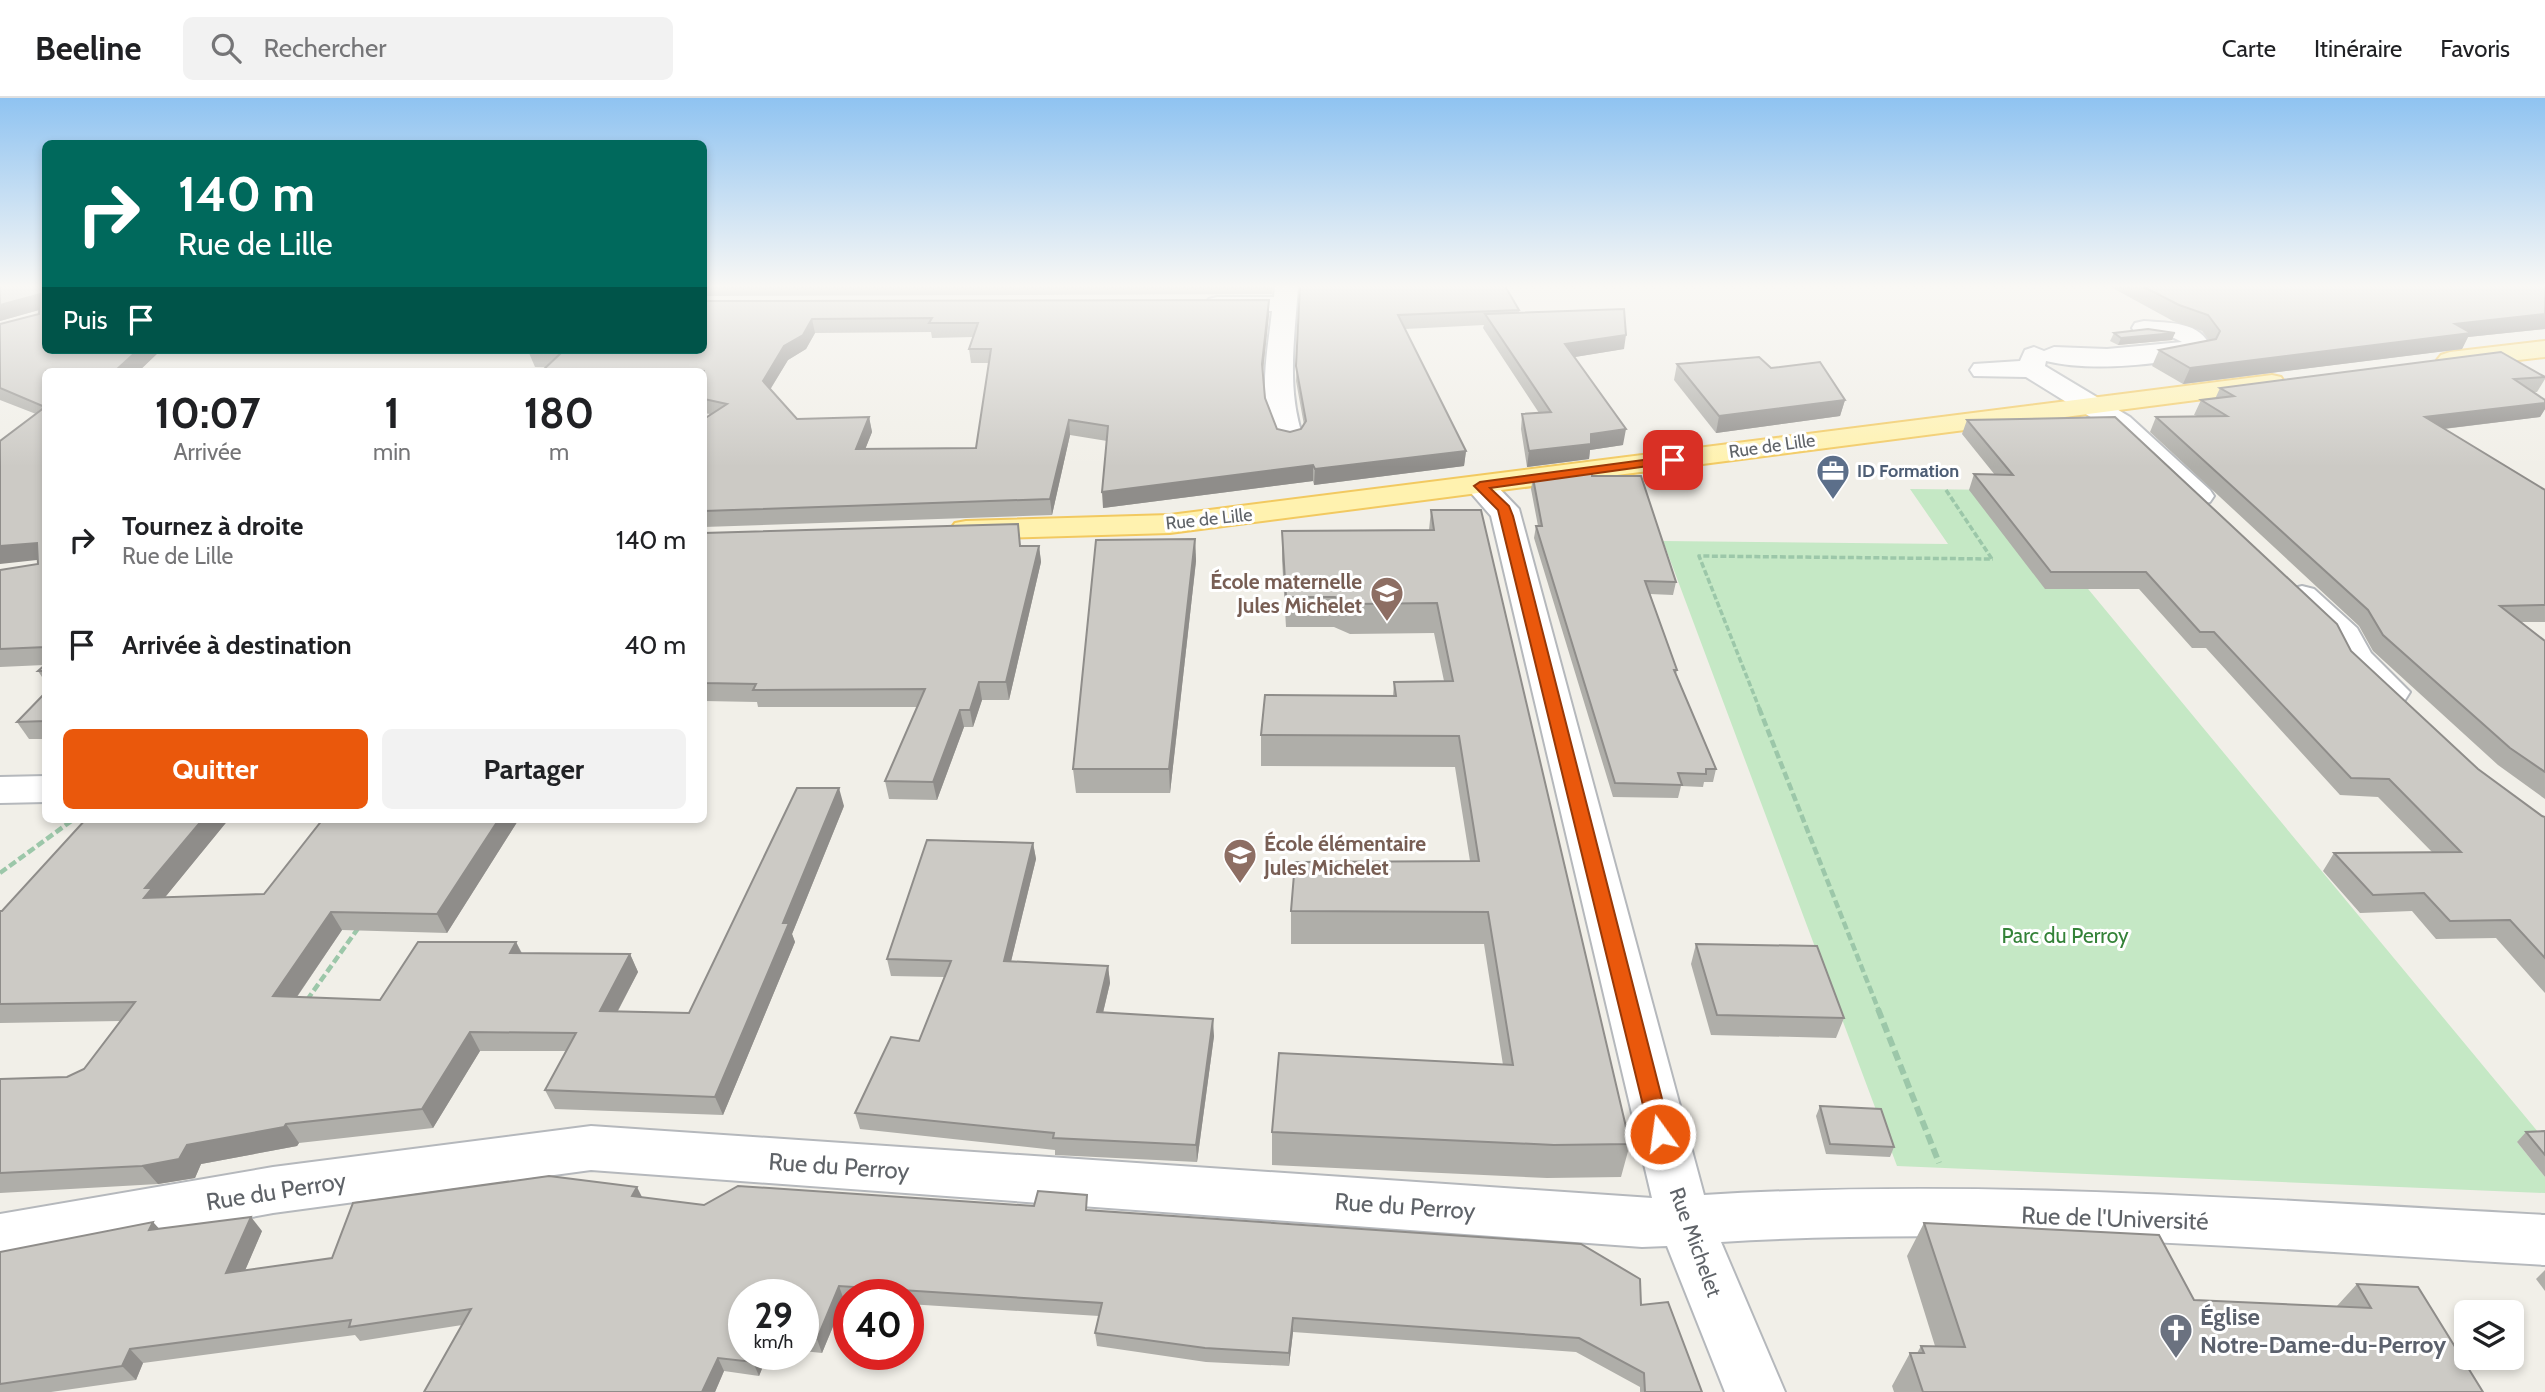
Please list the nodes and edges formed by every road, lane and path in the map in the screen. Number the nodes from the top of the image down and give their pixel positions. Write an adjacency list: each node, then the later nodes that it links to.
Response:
1 (1282, 346): 9 (street)
2 (2197, 346): 4 (street)
3 (2545, 349): 5 (main road)
4 (2040, 360): 6 (street); 8 (street)
5 (2424, 363)
6 (1983, 370)
7 (2300, 379): 8 (main road, Rue de Lille)
8 (2090, 405): 10 (main road, Rue de Lille); 12 (street)
9 (1289, 438)
10 (1480, 486): 13 (main road, Rue de Lille); 23 (street, Rue Michelet)
11 (1946, 490): 22 (path)
12 (2225, 521)
13 (939, 531)
14 (2277, 573): 15 (street)
15 (2414, 712)
16 (42, 789): 17 (street)
17 (0, 790)
18 (69, 823): 19 (path)
19 (0, 873)
20 (368, 915): 21 (path)
21 (304, 1004)
22 (1940, 1167)
23 (1684, 1220): 24 (street, Rue du Perroy); 25 (street, Rue de l'Université); 26 (street, Rue Michelet)
24 (0, 1239)
25 (2545, 1240)
26 (1755, 1392)

